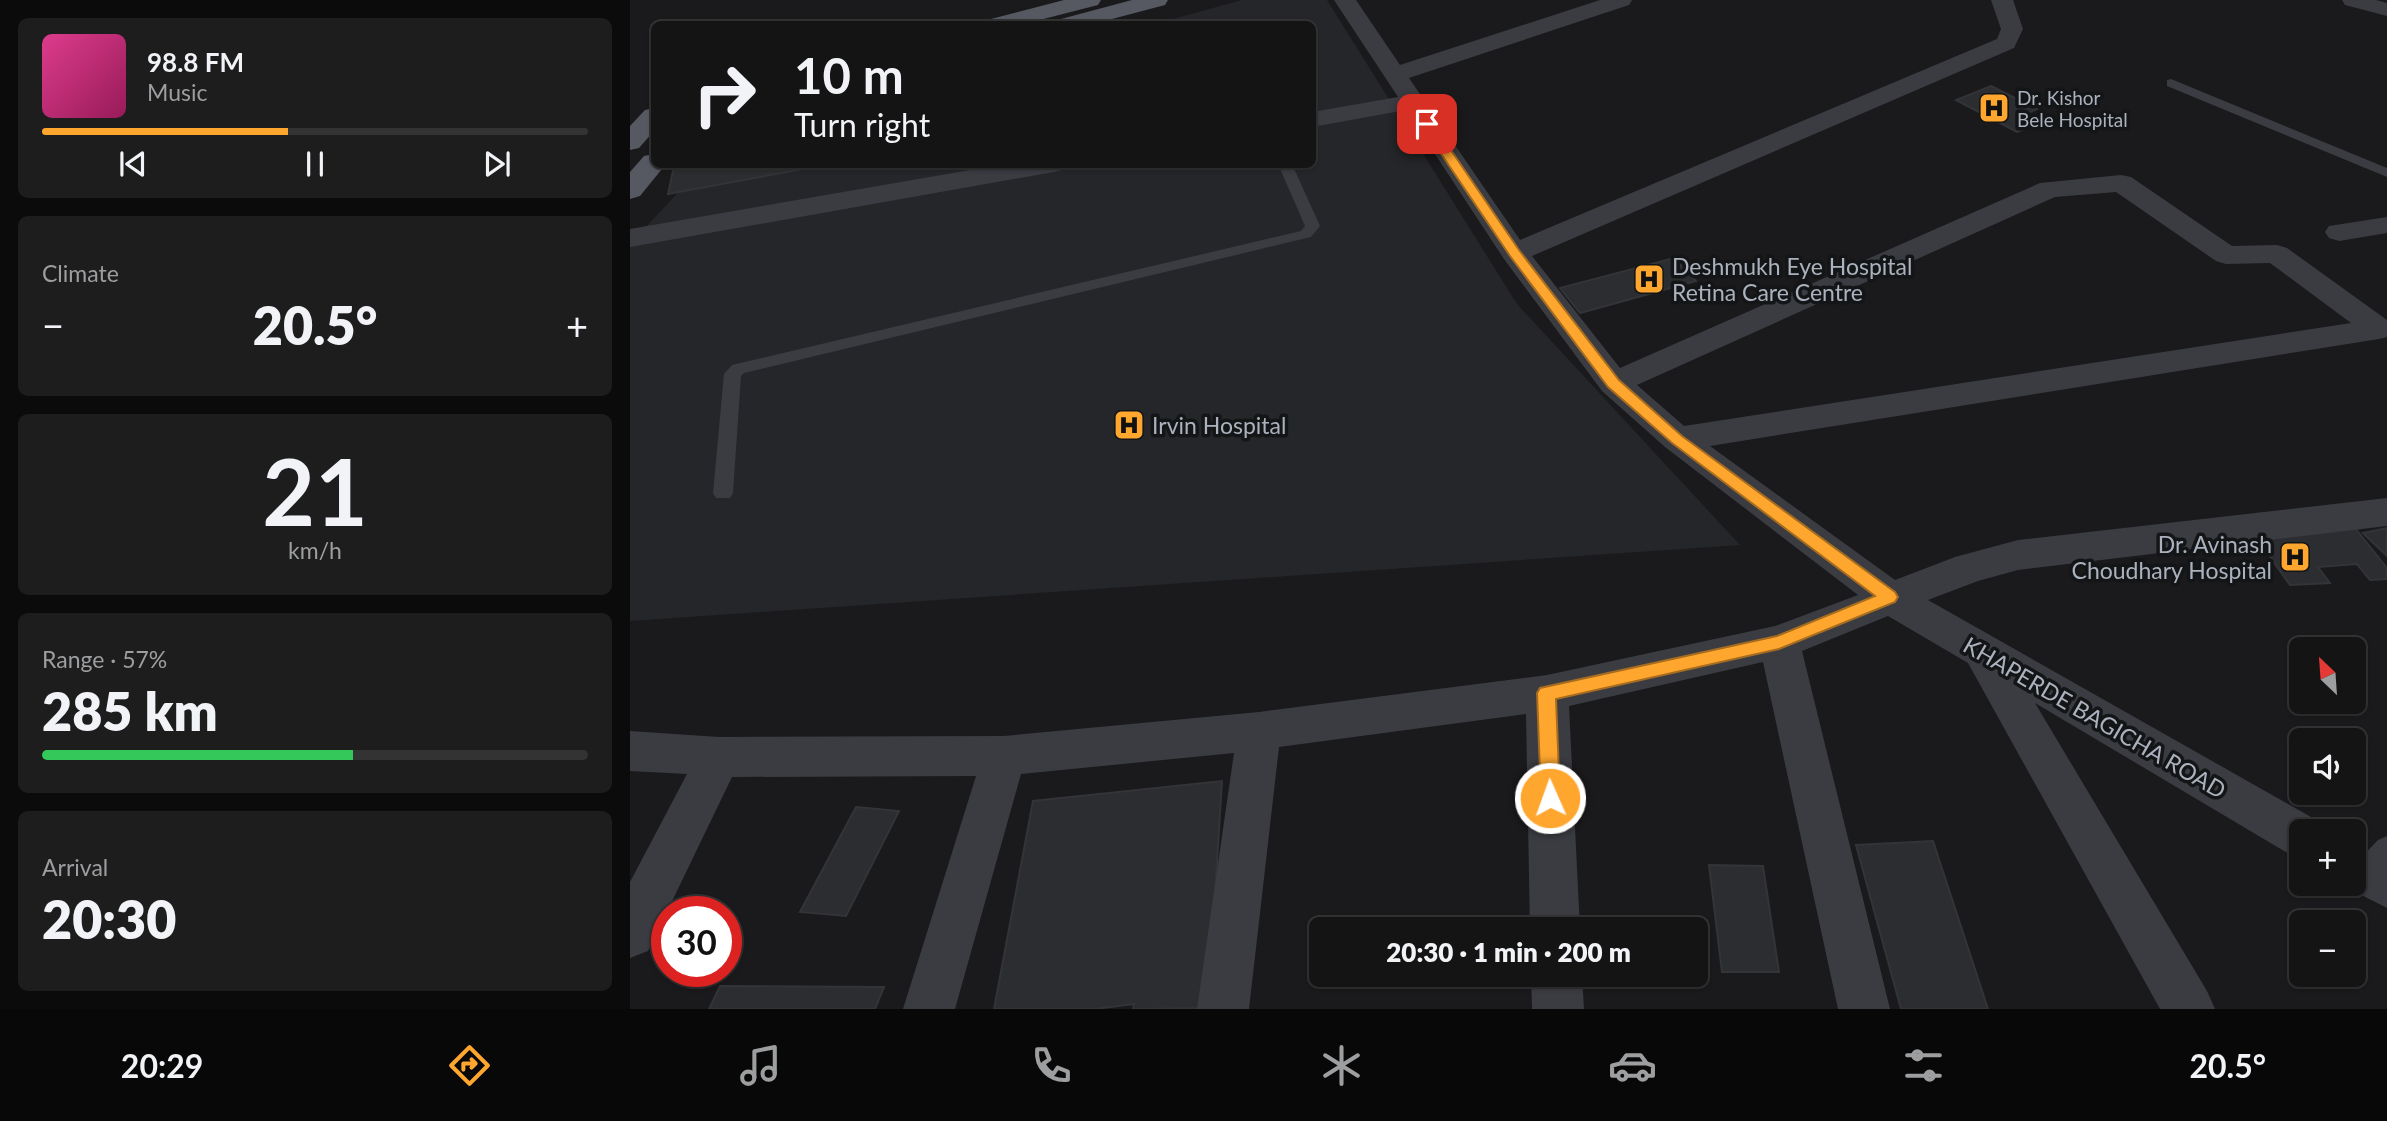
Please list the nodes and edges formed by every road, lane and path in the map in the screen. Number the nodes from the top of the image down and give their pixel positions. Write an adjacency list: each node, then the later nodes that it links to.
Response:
1 (1090, 0): 8 (main road)
2 (1157, 0): 9 (main road)
3 (1345, 0): 10 (street, KHAPERDE BAGICHA ROAD)
4 (1621, 0): 10 (street)
5 (2002, 0): 27 (street)
6 (2353, 0): 7 (street)
7 (2387, 10)
8 (1010, 21)
9 (1080, 21)
10 (1395, 75): 12 (street, KHAPERDE BAGICHA ROAD)
11 (2171, 83): 22 (lane)
12 (1412, 102): 15 (street); 27 (street, KHAPERDE BAGICHA ROAD)
13 (651, 116): 16 (main road)
14 (651, 118): 18 (main road)
15 (1316, 119)
16 (630, 120)
17 (651, 139): 18 (main road)
18 (630, 143)
19 (651, 166): 23 (main road)
20 (1031, 168): 26 (street)
21 (1287, 168): 30 (lane)
22 (2387, 173)
23 (630, 190)
24 (2387, 225): 25 (street)
25 (2339, 232)
26 (630, 238)
27 (1514, 253): 28 (street, KHAPERDE BAGICHA ROAD)
28 (1614, 383): 29 (street, KHAPERDE BAGICHA ROAD); 29 (street)
29 (1677, 439): 32 (street, KHAPERDE BAGICHA ROAD)
30 (723, 493)
31 (2387, 512): 32 (street)
32 (1889, 597): 33 (street); 34 (street, KHAPERDE BAGICHA ROAD)
33 (1779, 642): 35 (street); 47 (street)
34 (1984, 655): 40 (street, KHAPERDE BAGICHA ROAD); 48 (street)
35 (1547, 693): 36 (street); 41 (street)
36 (1259, 731): 38 (street); 45 (street)
37 (630, 751): 39 (street)
38 (1004, 756): 39 (street); 44 (street)
39 (719, 757): 42 (street)
40 (2289, 829)
41 (1555, 917)
42 (630, 933)
43 (1557, 987): 46 (street)
44 (929, 1009)
45 (1223, 1009)
46 (1558, 1009)
47 (1864, 1009)
48 (2189, 1009)

